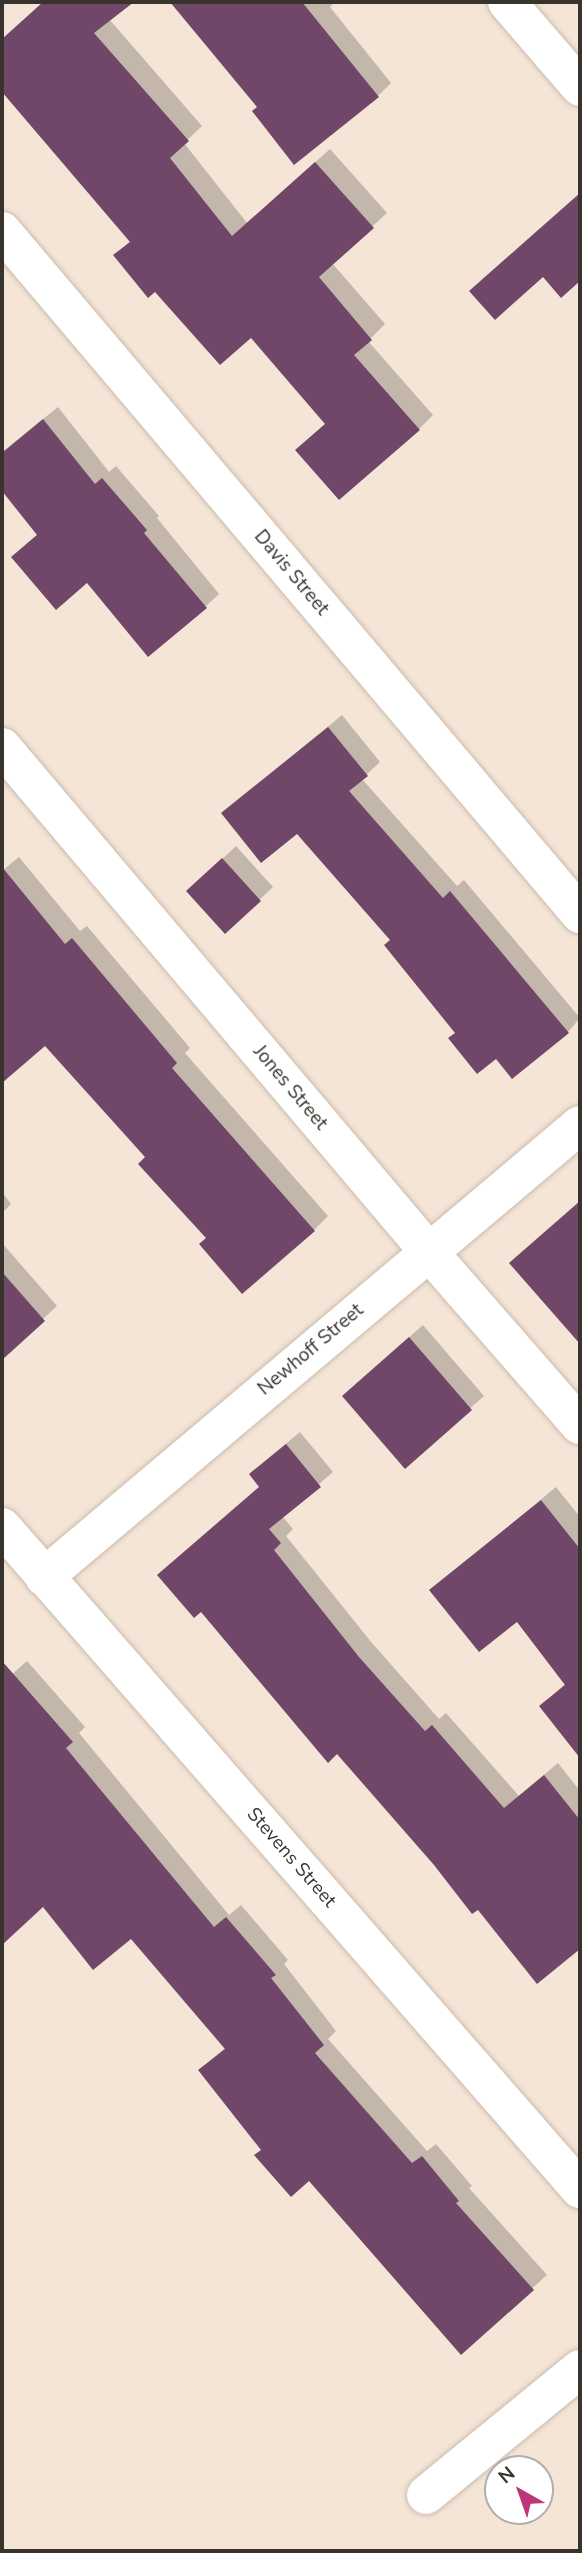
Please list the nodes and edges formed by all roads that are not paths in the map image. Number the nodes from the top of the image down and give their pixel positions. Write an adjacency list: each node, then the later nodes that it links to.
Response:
1 (507, 2): 2 (street)
2 (580, 87)
3 (2, 231): 5 (street, Davis Street)
4 (2, 747): 7 (street, Jones Street)
5 (580, 914)
6 (580, 1125): 7 (street, Newhoff Street)
7 (428, 1251): 8 (street, Jones Street); 10 (street, Newhoff Street)
8 (580, 1425)
9 (2, 1527): 10 (street, Stevens Street)
10 (44, 1577): 11 (street, Stevens Street)
11 (580, 2189)
12 (580, 2369): 13 (street)
13 (426, 2496)

